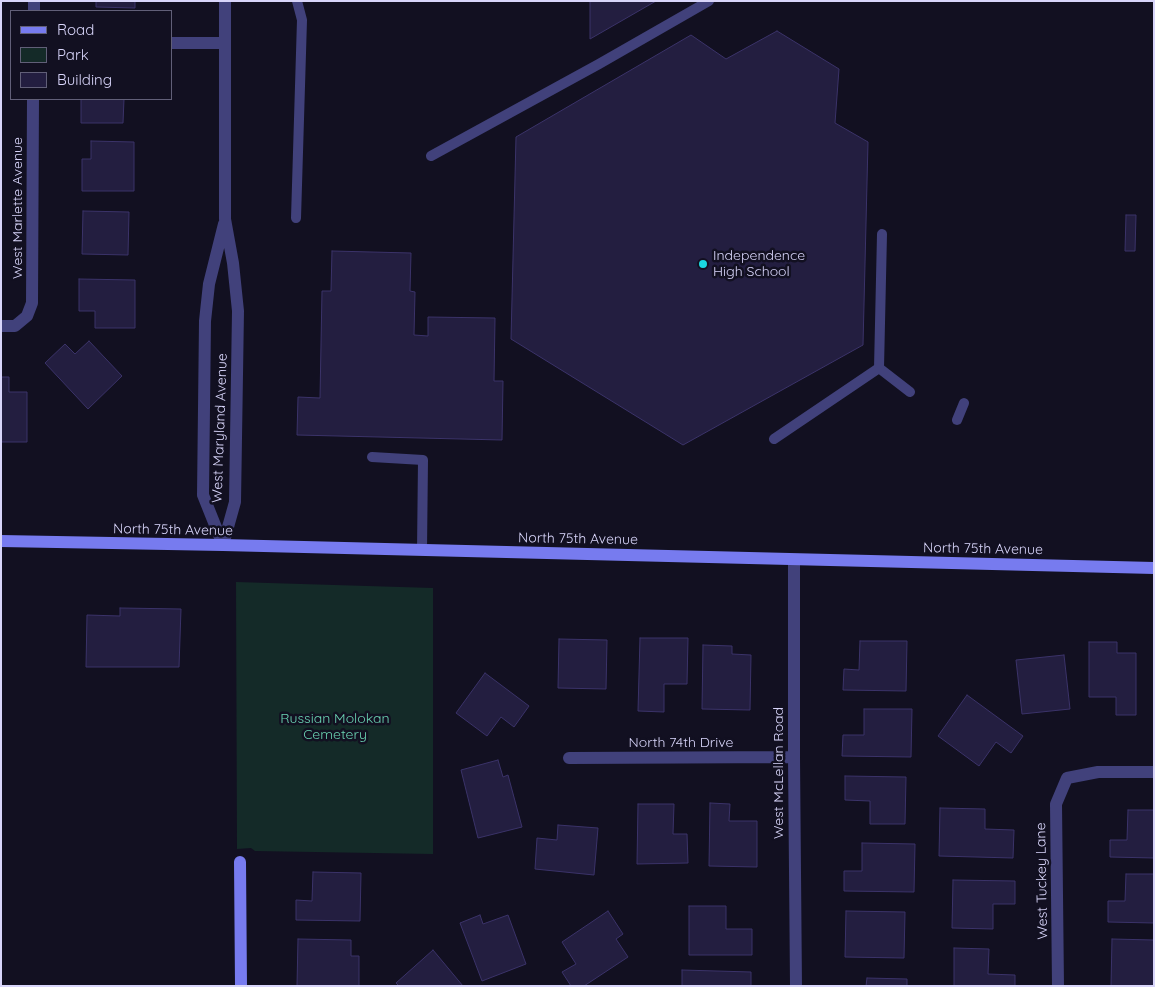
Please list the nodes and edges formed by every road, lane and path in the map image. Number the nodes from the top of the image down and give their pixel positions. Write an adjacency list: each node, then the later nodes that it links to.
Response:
1 (225, 1): 5 (street, West Maryland Avenue)
2 (297, 1): 8 (lane)
3 (709, 1): 7 (lane)
4 (172, 43): 5 (street)
5 (225, 43): 9 (street, West Maryland Avenue)
6 (33, 100): 11 (street, West Marlette Avenue)
7 (431, 156)
8 (296, 218)
9 (225, 219): 19 (street, West Maryland Avenue); 19 (street, West Maryland Avenue)
10 (882, 234): 12 (lane)
11 (1, 326)
12 (879, 368): 13 (lane); 16 (lane)
13 (910, 392)
14 (964, 403): 15 (lane)
15 (957, 420)
16 (774, 439)
17 (372, 457): 20 (lane)
18 (1, 541): 19 (main road, North 75th Avenue)
19 (222, 545): 20 (main road, North 75th Avenue)
20 (422, 550): 21 (main road, North 75th Avenue)
21 (794, 560): 22 (main road, North 75th Avenue); 23 (street, West McLellan Road)
22 (1154, 568)
23 (794, 757): 24 (street, North 74th Drive); 28 (street, West McLellan Road)
24 (569, 758)
25 (1154, 772): 29 (street, West Tuckey Lane)
26 (240, 862): 27 (main road)
27 (241, 986)
28 (796, 986)
29 (1058, 986)

